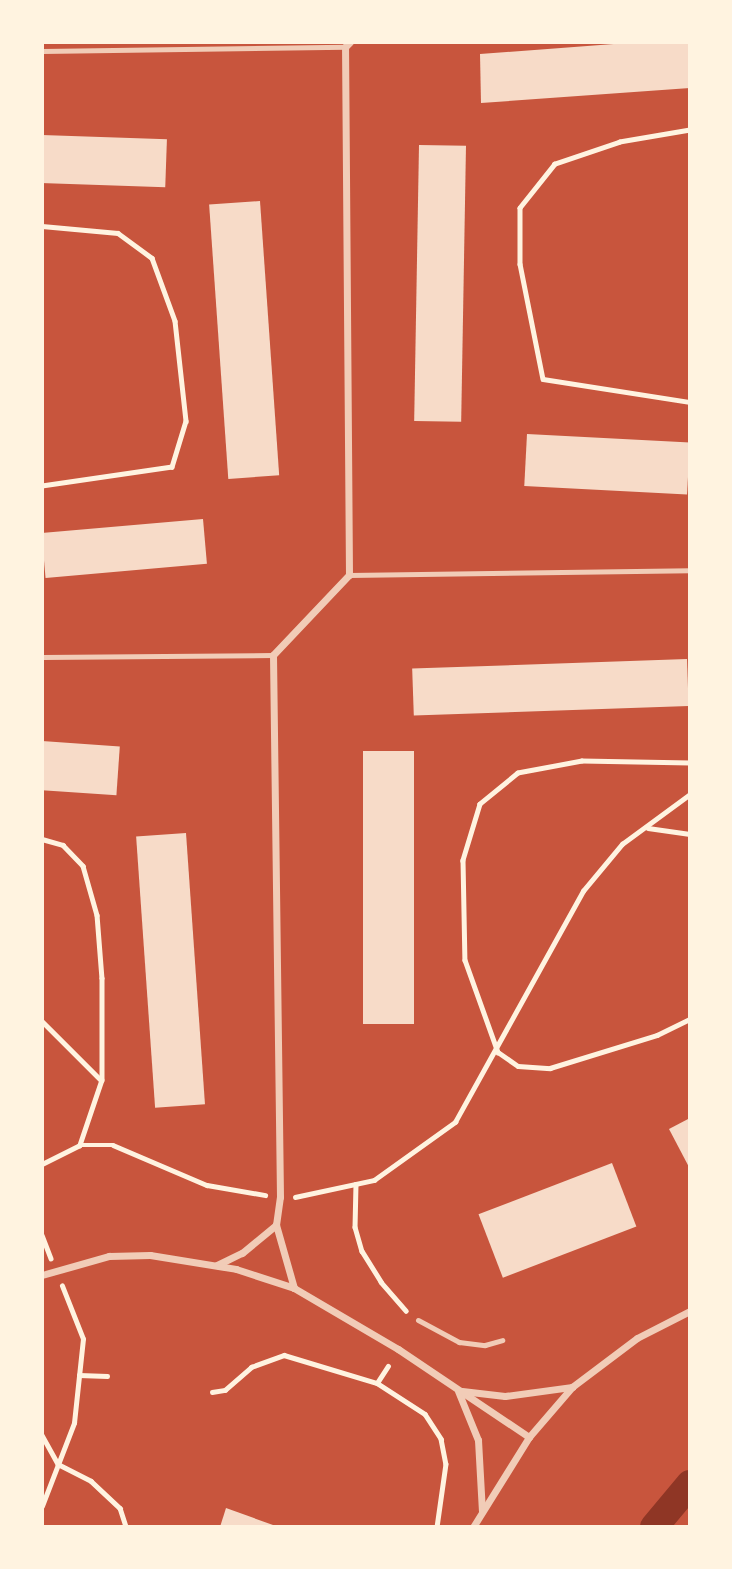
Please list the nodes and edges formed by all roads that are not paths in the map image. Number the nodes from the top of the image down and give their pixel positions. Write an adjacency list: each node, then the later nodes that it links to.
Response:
1 (347, 45): 2 (lane); 4 (street)
2 (42, 51)
3 (690, 570): 4 (lane)
4 (349, 575): 5 (street)
5 (273, 655): 6 (lane); 7 (street)
6 (42, 657)
7 (276, 1225): 8 (street); 10 (street)
8 (217, 1265): 9 (street); 10 (street)
9 (42, 1275)
10 (294, 1287): 15 (street)
11 (690, 1311): 14 (street)
12 (418, 1320): 13 (lane)
13 (502, 1340)
14 (572, 1387): 15 (street); 16 (street)
15 (458, 1391): 16 (street); 17 (street)
16 (528, 1437): 17 (street)
17 (482, 1511): 18 (street)
18 (473, 1527)

